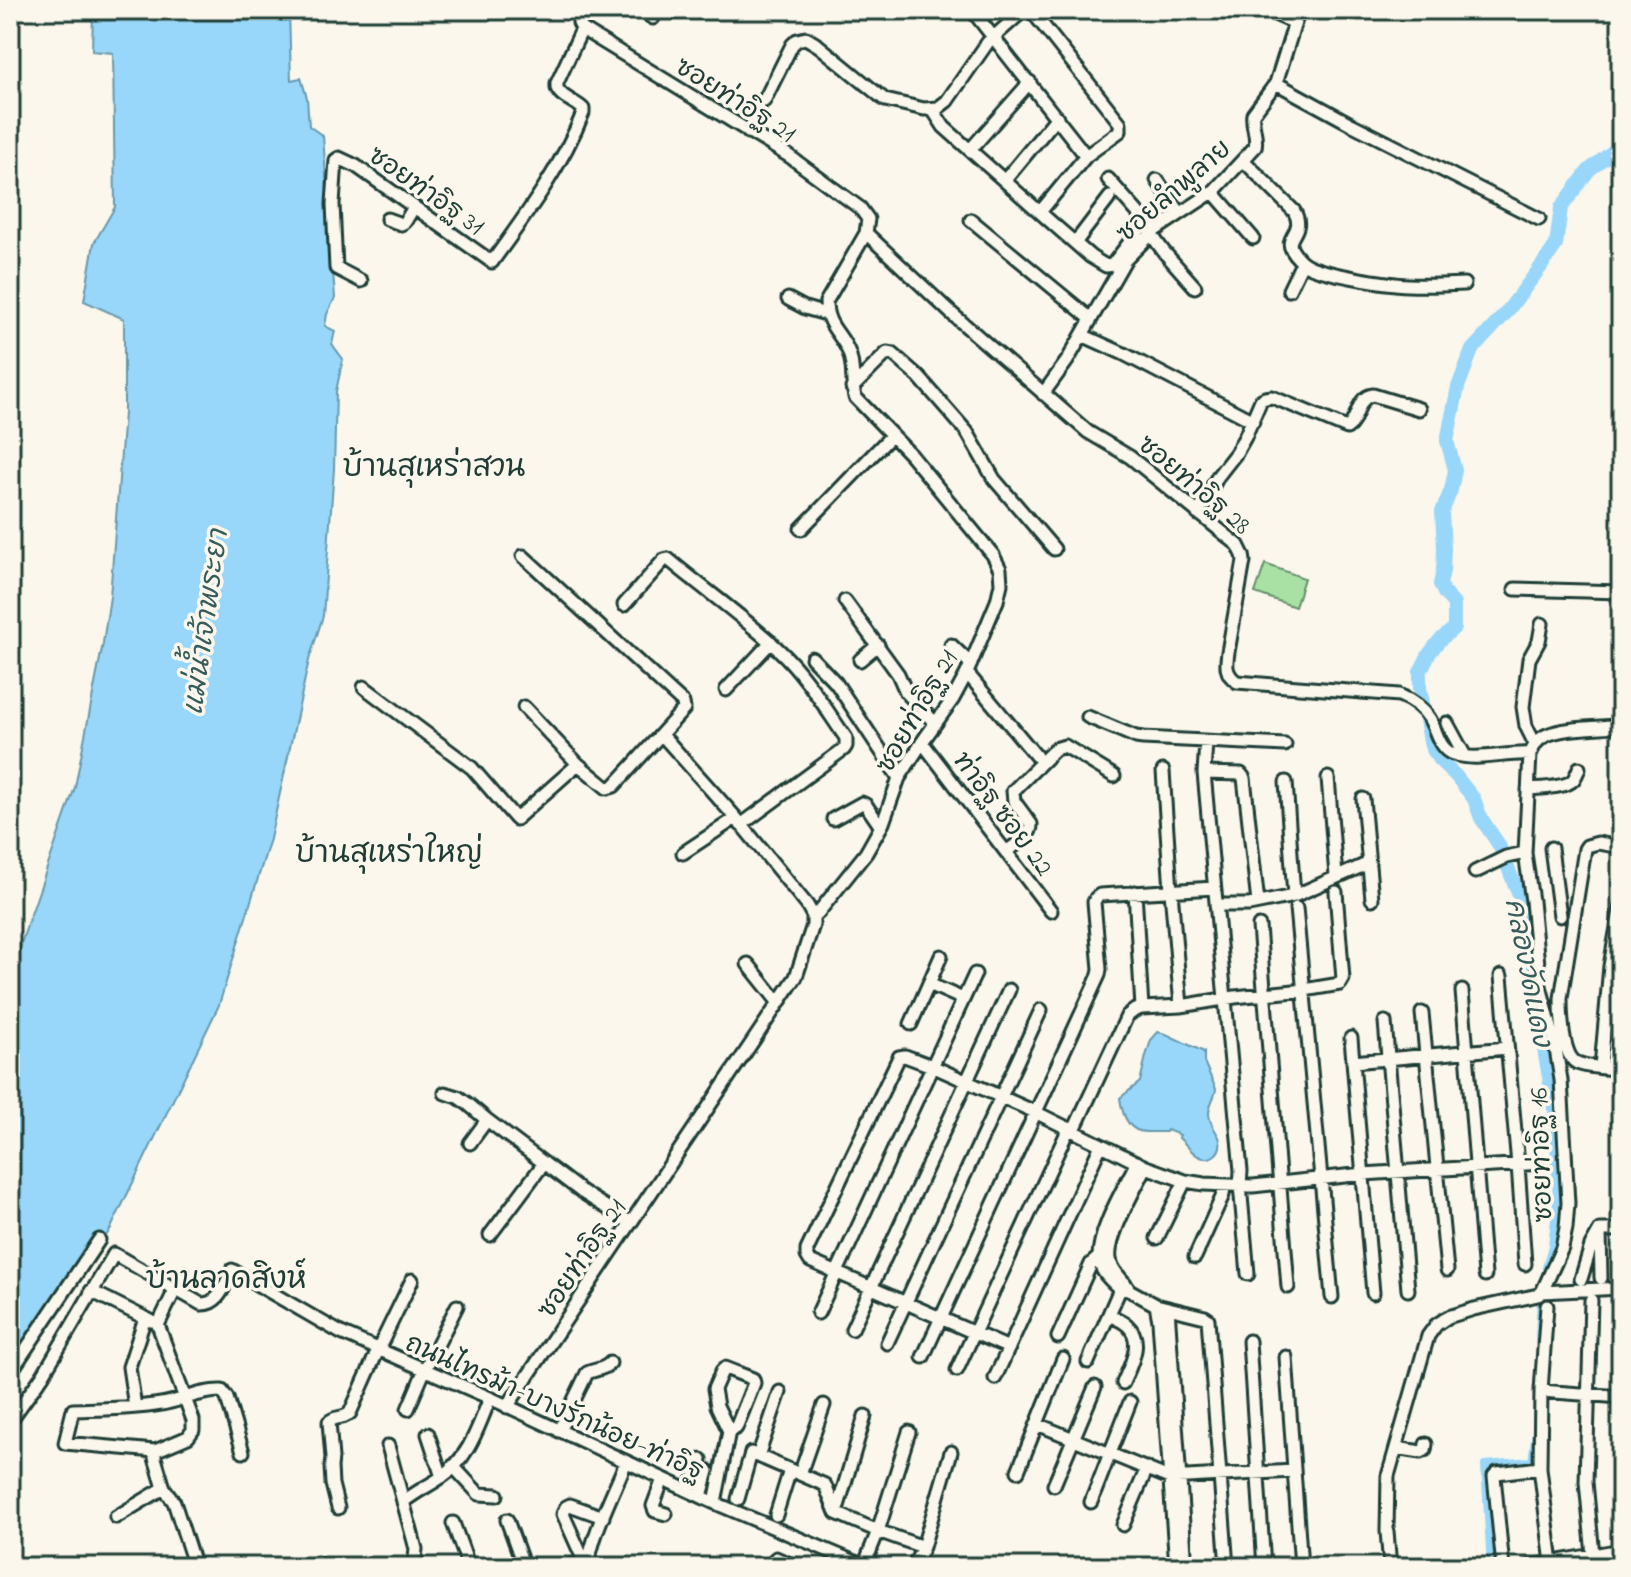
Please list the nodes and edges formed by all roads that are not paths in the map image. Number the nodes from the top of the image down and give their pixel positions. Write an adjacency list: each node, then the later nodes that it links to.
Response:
1 (584, 10): 10 (street)
2 (640, 10): 8 (street)
3 (972, 10): 11 (street)
4 (1024, 10): 11 (street)
5 (1031, 10): 18 (street)
6 (1299, 10): 9 (street, ซอยลำพูลาย)
7 (1268, 11): 9 (street)
8 (653, 18)
9 (1295, 23): 13 (street, ซอยลำพูลาย)
10 (582, 29): 16 (street, ซอยท่าอิฐ 21); 25 (street, ซอยท่าอิฐ 31)
11 (994, 35): 12 (street); 14 (street)
12 (1030, 82): 15 (street); 17 (street)
13 (1276, 83): 19 (street, ซอยลำพูลาย); 29 (street)
14 (933, 110): 16 (street); 17 (street)
15 (1057, 117): 18 (street); 21 (street)
16 (748, 132): 32 (street, ซอยท่าอิฐ 21)
17 (970, 150): 21 (street)
18 (1086, 156): 26 (street)
19 (1243, 160): 23 (street, ซอยลำพูลาย); 35 (street)
20 (1108, 179): 31 (street)
21 (1005, 180): 26 (street)
22 (1157, 180): 27 (street)
23 (1213, 192): 27 (street, ซอยลำพูลาย); 33 (street)
24 (1110, 197): 34 (street)
25 (414, 207): 28 (street); 36 (street, ซอยท่าอิฐ 31)
26 (1040, 212): 34 (street)
27 (1180, 213): 31 (street, ซอยลำพูลาย)
28 (387, 219)
29 (1539, 219)
30 (971, 220): 42 (street)
31 (1148, 232): 34 (street); 38 (street); 42 (street, ซอยลำพูลาย)
32 (866, 233): 41 (street); 45 (street, ซอยท่าอิฐ 28)
33 (1253, 238)
34 (1075, 243)
35 (1302, 263): 37 (street); 39 (street)
36 (361, 281)
37 (1464, 284)
38 (1195, 287)
39 (1289, 290)
40 (788, 299): 41 (street)
41 (826, 314): 44 (street)
42 (1091, 319): 43 (street, ซอยลำพูลาย)
43 (1082, 335): 45 (street, ซอยลำพูลาย); 47 (street)
44 (852, 388): 48 (street, ซอยท่าอิฐ 21); 51 (street)
45 (1043, 394): 49 (street, ซอยท่าอิฐ 28)
46 (1419, 409): 47 (street)
47 (1253, 421): 49 (street)
48 (892, 435): 50 (street); 63 (street, ซอยท่าอิฐ 21)
49 (1198, 514): 77 (street, ซอยท่าอิฐ 28)
50 (801, 529)
51 (1054, 549)
52 (523, 556): 71 (street)
53 (1515, 589): 54 (street)
54 (1621, 592)
55 (845, 601): 59 (street)
56 (624, 605): 58 (street)
57 (1542, 624): 75 (street)
58 (771, 642): 65 (street); 89 (street)
59 (878, 645): 62 (street); 68 (street)
60 (951, 645): 63 (street)
61 (812, 658): 83 (street)
62 (860, 660)
63 (969, 668): 68 (street, ซอยท่าอิฐ 21); 76 (street)
64 (364, 687): 78 (street)
65 (726, 690)
66 (524, 707): 78 (street)
67 (1088, 717): 73 (street)
68 (935, 723): 72 (street, ซอยท่าอิฐ 21)
69 (1447, 723): 77 (street)
70 (1621, 725): 75 (street)
71 (662, 735): 78 (street); 89 (street)
72 (922, 742): 83 (street, ซอยท่าอิฐ 21); 93 (street, ท่าอิฐ ซอย 22)
73 (1206, 742): 74 (street); 81 (street)
74 (1285, 745)
75 (1533, 749): 77 (street); 86 (street, ซอยท่าอิฐ 16)
76 (1036, 756)
77 (1465, 756)
78 (578, 764)
79 (1579, 768): 86 (street)
80 (1163, 771): 100 (street)
81 (1204, 773): 99 (street); 107 (street)
82 (1114, 776): 93 (street)
83 (899, 778): 90 (street, ซอยท่าอิฐ 21)
84 (1328, 778): 98 (street)
85 (1286, 782): 105 (street)
86 (1528, 789): 95 (street, ซอยท่าอิฐ 16)
87 (1363, 799): 96 (street)
88 (833, 819): 90 (street)
89 (739, 822): 94 (street); 111 (street)
90 (881, 827): 111 (street, ซอยท่าอิฐ 21)
91 (1621, 847): 104 (street)
92 (1551, 848): 106 (street)
93 (1007, 851): 110 (street, ท่าอิฐ ซอย 22)
94 (683, 853)
95 (1525, 853): 97 (street); 185 (street, ซอยท่าอิฐ 16)
96 (1369, 863): 98 (street); 103 (street)
97 (1475, 872)
98 (1336, 876): 105 (street)
99 (1214, 888): 100 (street); 108 (street)
100 (1171, 891): 101 (street); 126 (street)
101 (1135, 892): 127 (street); 144 (street)
102 (1336, 892): 120 (street)
103 (1372, 899)
104 (1576, 901): 106 (street); 139 (street)
105 (1295, 902): 107 (street); 120 (street)
106 (1558, 902): 112 (street)
107 (1258, 903): 108 (street)
108 (1216, 905): 124 (street)
109 (1621, 905): 139 (street)
110 (1051, 911)
111 (813, 916): 125 (street, ซอยท่าอิฐ 21)
112 (1560, 916)
113 (1259, 926): 122 (street)
114 (941, 956): 118 (street)
115 (748, 964): 125 (street)
116 (975, 974): 123 (street)
117 (1501, 976): 133 (street)
118 (929, 984): 123 (street); 131 (street)
119 (1009, 990): 141 (street)
120 (1304, 990): 122 (street); 157 (street)
121 (1462, 991): 134 (street)
122 (1264, 993): 124 (street); 159 (street)
123 (963, 999): 138 (street)
124 (1225, 999): 126 (street); 160 (street)
125 (779, 1003): 162 (street, ซอยท่าอิฐ 21)
126 (1181, 1006): 127 (street)
127 (1142, 1008): 146 (street)
128 (1041, 1010): 143 (street)
129 (1422, 1013): 135 (street)
130 (1385, 1022): 136 (street)
131 (911, 1024)
132 (1351, 1038): 137 (street)
133 (1507, 1048): 134 (street); 152 (street)
134 (1467, 1052): 135 (street); 153 (street)
135 (1426, 1056): 136 (street); 154 (street)
136 (1388, 1059): 137 (street); 155 (street)
137 (1353, 1062): 156 (street)
138 (932, 1066): 141 (street); 172 (street); 172 (street)
139 (1601, 1067): 140 (street)
140 (1621, 1069)
141 (966, 1081): 143 (street); 178 (street)
142 (445, 1093): 145 (street)
143 (1001, 1097): 144 (street); 189 (street)
144 (1035, 1112): 146 (street); 195 (street)
145 (487, 1120): 147 (street); 149 (street)
146 (1071, 1129): 148 (street); 199 (street)
147 (470, 1143)
148 (1101, 1145): 151 (street); 203 (street)
149 (544, 1163): 162 (street); 165 (street)
150 (1542, 1163): 152 (street)
151 (1141, 1164): 158 (street); 168 (street); 179 (street)
152 (1518, 1165): 153 (street); 170 (street)
153 (1477, 1167): 154 (street); 174 (street)
154 (1437, 1170): 155 (street); 171 (street)
155 (1398, 1172): 156 (street); 183 (street)
156 (1363, 1174): 157 (street); 186 (street)
157 (1321, 1178): 159 (street); 187 (street)
158 (1185, 1181): 161 (street); 166 (street)
159 (1281, 1183): 160 (street); 180 (street)
160 (1240, 1185): 161 (street); 173 (street)
161 (1224, 1186): 169 (street)
162 (631, 1223): 225 (street, ซอยท่าอิฐ 21)
163 (1600, 1230): 164 (street); 175 (street); 176 (street)
164 (1621, 1230)
165 (490, 1235)
166 (1157, 1238)
167 (99, 1240): 212 (street)
168 (1099, 1257): 179 (street); 200 (street)
169 (1195, 1257)
170 (1525, 1264)
171 (1447, 1270)
172 (838, 1272): 178 (street); 193 (street)
173 (1248, 1274)
174 (1485, 1275)
175 (1601, 1278)
176 (1581, 1279)
177 (412, 1280): 204 (street)
178 (872, 1287): 189 (street); 198 (street)
179 (1125, 1287): 192 (street); 194 (street)
180 (1288, 1287)
181 (176, 1288): 184 (street); 197 (street); 204 (street, ถนนไทรม้า-บางรักน้อย-ท่าอิฐ)
182 (1621, 1288): 185 (street)
183 (1408, 1290)
184 (91, 1291): 196 (street); 228 (street)
185 (1542, 1292): 237 (street)
186 (1373, 1293)
187 (1332, 1297)
188 (1591, 1300): 218 (street)
189 (906, 1302): 195 (street); 202 (street)
190 (457, 1306): 210 (street)
191 (1547, 1306): 216 (street)
192 (1162, 1307): 251 (street); 253 (street)
193 (818, 1313)
194 (1109, 1315): 208 (street); 214 (street)
195 (940, 1317): 199 (street); 205 (street)
196 (145, 1318): 197 (street); 224 (street)
197 (158, 1325): 221 (street)
198 (852, 1329)
199 (974, 1332): 203 (street); 211 (street)
200 (1058, 1337)
201 (1249, 1341): 250 (street)
202 (887, 1343)
203 (1009, 1348): 213 (street)
204 (378, 1350): 210 (street, ถนนไทรม้า-บางรักน้อย-ท่าอิฐ); 264 (street)
205 (923, 1357)
206 (1286, 1357): 248 (street)
207 (1063, 1359): 229 (street)
208 (1088, 1362)
209 (610, 1363): 230 (street)
210 (425, 1369): 220 (street, ถนนไทรม้า-บางรักน้อย-ท่าอิฐ); 226 (street)
211 (957, 1370)
212 (10, 1373)
213 (995, 1378)
214 (1123, 1383)
215 (1095, 1387): 234 (street)
216 (1541, 1391): 218 (street); 246 (street)
217 (780, 1392): 242 (street)
218 (1588, 1394): 219 (street); 276 (street)
219 (1621, 1397)
220 (490, 1398): 225 (street, ถนนไทรม้า-บางรักน้อย-ท่าอิฐ); 244 (street)
221 (185, 1399): 224 (street); 238 (street); 239 (street)
222 (1130, 1402): 241 (street)
223 (824, 1405): 249 (street)
224 (135, 1407): 238 (street)
225 (507, 1407): 230 (street, ถนนไทรม้า-บางรักน้อย-ท่าอิฐ)
226 (408, 1409)
227 (865, 1416): 265 (street)
228 (10, 1421)
229 (1037, 1424): 234 (street); 247 (street)
230 (559, 1431): 243 (street, ถนนไทรม้า-บางรักน้อย-ท่าอิฐ)
231 (729, 1431): 231 (street); 263 (street)
232 (909, 1432): 273 (street)
233 (428, 1434): 252 (street)
234 (1074, 1439): 241 (street); 255 (street)
235 (1426, 1444): 237 (street)
236 (388, 1446): 261 (street)
237 (1396, 1448): 294 (street)
238 (155, 1451): 256 (street)
239 (243, 1452)
240 (951, 1452): 274 (street)
241 (1110, 1453): 245 (street); 262 (street)
242 (758, 1456): 249 (street); 260 (street)
243 (626, 1462): 254 (street, ถนนไทรม้า-บางรักน้อย-ท่าอิฐ); 269 (street)
244 (453, 1466): 252 (street); 258 (street)
245 (1147, 1468): 253 (street); 272 (street)
246 (1540, 1468): 279 (street); 295 (street)
247 (1018, 1471)
248 (1294, 1471): 250 (street); 293 (street)
249 (795, 1472): 265 (street); 267 (street)
250 (1258, 1473): 251 (street); 292 (street)
251 (1221, 1475): 253 (street); 291 (street)
252 (442, 1477): 261 (street)
253 (1174, 1478): 289 (street); 290 (street)
254 (663, 1479): 257 (street, ถนนไทรม้า-บางรักน้อย-ท่าอิฐ); 266 (street)
255 (1054, 1485)
256 (164, 1488): 268 (street); 281 (street)
257 (689, 1491): 259 (street, ถนนไทรม้า-บางรักน้อย-ท่าอิฐ); 259 (street)
258 (497, 1495)
259 (701, 1496): 263 (street, ถนนไทรม้า-บางรักน้อย-ท่าอิฐ)
260 (738, 1499)
261 (403, 1502): 282 (street)
262 (1091, 1502)
263 (715, 1503): 280 (street, ถนนไทรม้า-บางรักน้อย-ท่าอิฐ)
264 (338, 1508)
265 (836, 1513): 273 (street)
266 (666, 1514)
267 (776, 1515)
268 (116, 1517)
269 (603, 1517): 277 (street); 277 (street)
270 (507, 1520): 284 (street)
271 (453, 1523): 283 (street)
272 (1123, 1525)
273 (878, 1531): 274 (street); 280 (street)
274 (923, 1547): 288 (street)
275 (1620, 1554): 276 (street)
276 (1593, 1555): 278 (street)
277 (587, 1562): 285 (street)
278 (1576, 1562): 279 (street)
279 (1552, 1563): 296 (street)
280 (866, 1566)
281 (195, 1567)
282 (414, 1567)
283 (469, 1567)
284 (524, 1567)
285 (568, 1567)
286 (773, 1567): 287 (street)
287 (797, 1567)
288 (913, 1567)
289 (1176, 1567)
290 (1186, 1567)
291 (1227, 1567)
292 (1264, 1567)
293 (1301, 1567)
294 (1390, 1567)
295 (1503, 1567)
296 (1530, 1567)

